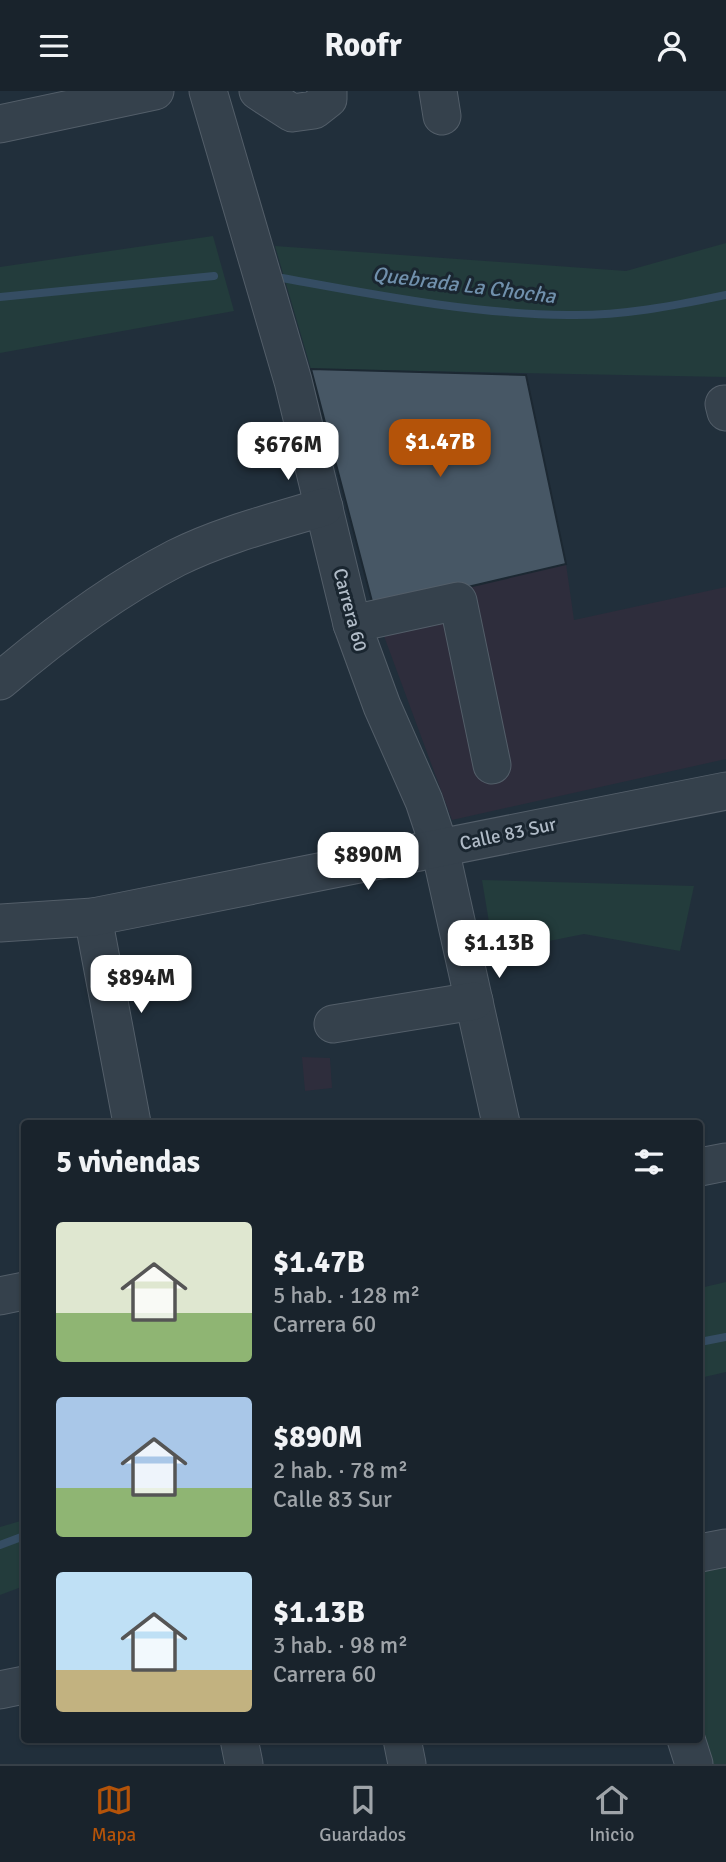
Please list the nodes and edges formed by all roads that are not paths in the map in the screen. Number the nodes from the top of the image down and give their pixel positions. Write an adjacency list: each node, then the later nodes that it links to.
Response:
1 (155, 91): 5 (street)
2 (208, 91): 6 (street, Carrera 60)
3 (258, 91): 4 (street)
4 (328, 91)
5 (0, 124)
6 (324, 507): 7 (street, Carrera 60); 8 (street)
7 (352, 624): 9 (street); 11 (street, Carrera 60)
8 (0, 681)
9 (492, 765)
10 (726, 791): 11 (street, Calle 83 Sur)
11 (440, 849): 12 (street, Calle 83 Sur); 14 (street, Carrera 60)
12 (93, 917): 13 (street, Calle 83 Sur); 16 (street)
13 (0, 923)
14 (474, 1000): 15 (street); 17 (street, Carrera 60)
15 (332, 1024)
16 (131, 1120)
17 (500, 1120)
18 (726, 1162): 19 (street)
19 (703, 1166)
20 (21, 1292): 21 (street)
21 (0, 1296)
22 (726, 1548): 23 (street)
23 (703, 1552)
24 (21, 1686): 25 (street)
25 (0, 1690)
26 (240, 1743): 29 (street)
27 (403, 1743): 30 (street)
28 (687, 1743): 31 (street)
29 (244, 1764)
30 (407, 1764)
31 (694, 1764)

